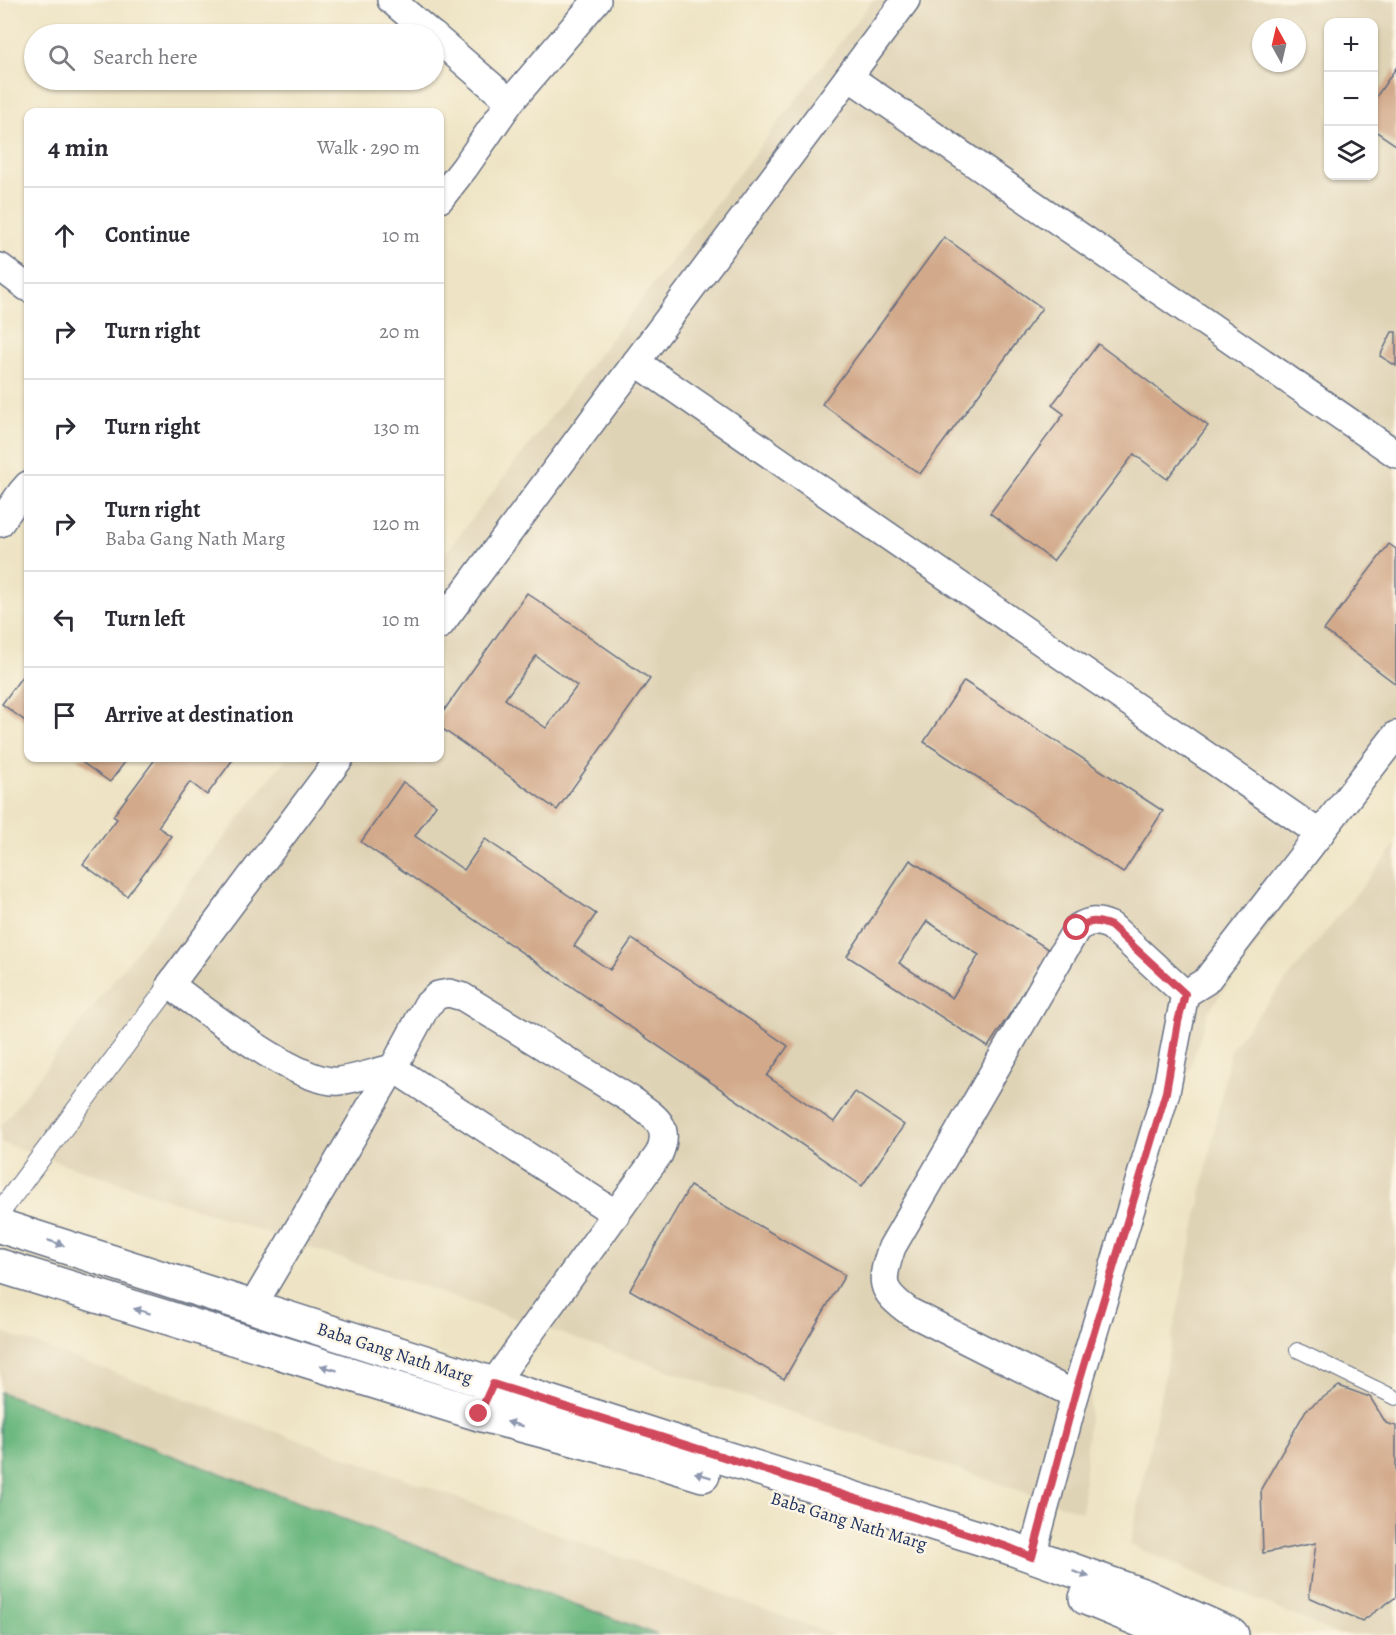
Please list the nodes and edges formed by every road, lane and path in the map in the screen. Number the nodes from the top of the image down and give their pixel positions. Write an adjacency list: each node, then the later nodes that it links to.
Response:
1 (391, 0): 4 (street)
2 (597, 0): 7 (street)
3 (906, 0): 6 (street)
4 (419, 24)
5 (444, 45): 7 (street)
6 (849, 77): 11 (street); 12 (street)
7 (510, 102): 8 (street)
8 (444, 194)
9 (0, 267): 10 (street)
10 (24, 285)
11 (636, 362): 15 (street); 18 (street)
12 (1396, 454)
13 (24, 490): 14 (street)
14 (0, 523)
15 (444, 620)
16 (1396, 735): 18 (street)
17 (337, 762): 19 (street)
18 (1320, 834): 20 (street)
19 (170, 985): 21 (street); 22 (street)
20 (1185, 994): 29 (street); 29 (street)
21 (393, 1068): 23 (street); 23 (street); 26 (street)
22 (0, 1212)
23 (616, 1214): 28 (street)
24 (0, 1226): 26 (street, Baba Gang Nath Marg, one-way to 26)
25 (0, 1266): 31 (street, Baba Gang Nath Marg, one-way to 25)
26 (252, 1307): 28 (street, Baba Gang Nath Marg)
27 (1297, 1350): 30 (lane)
28 (493, 1384): 31 (street); 32 (street, Baba Gang Nath Marg)
29 (1075, 1395): 32 (street)
30 (1396, 1398)
31 (479, 1414): 33 (street, Baba Gang Nath Marg, one-way to 31)
32 (1032, 1557): 34 (street, Baba Gang Nath Marg, one-way to 34)
33 (1176, 1635)
34 (1232, 1635)

